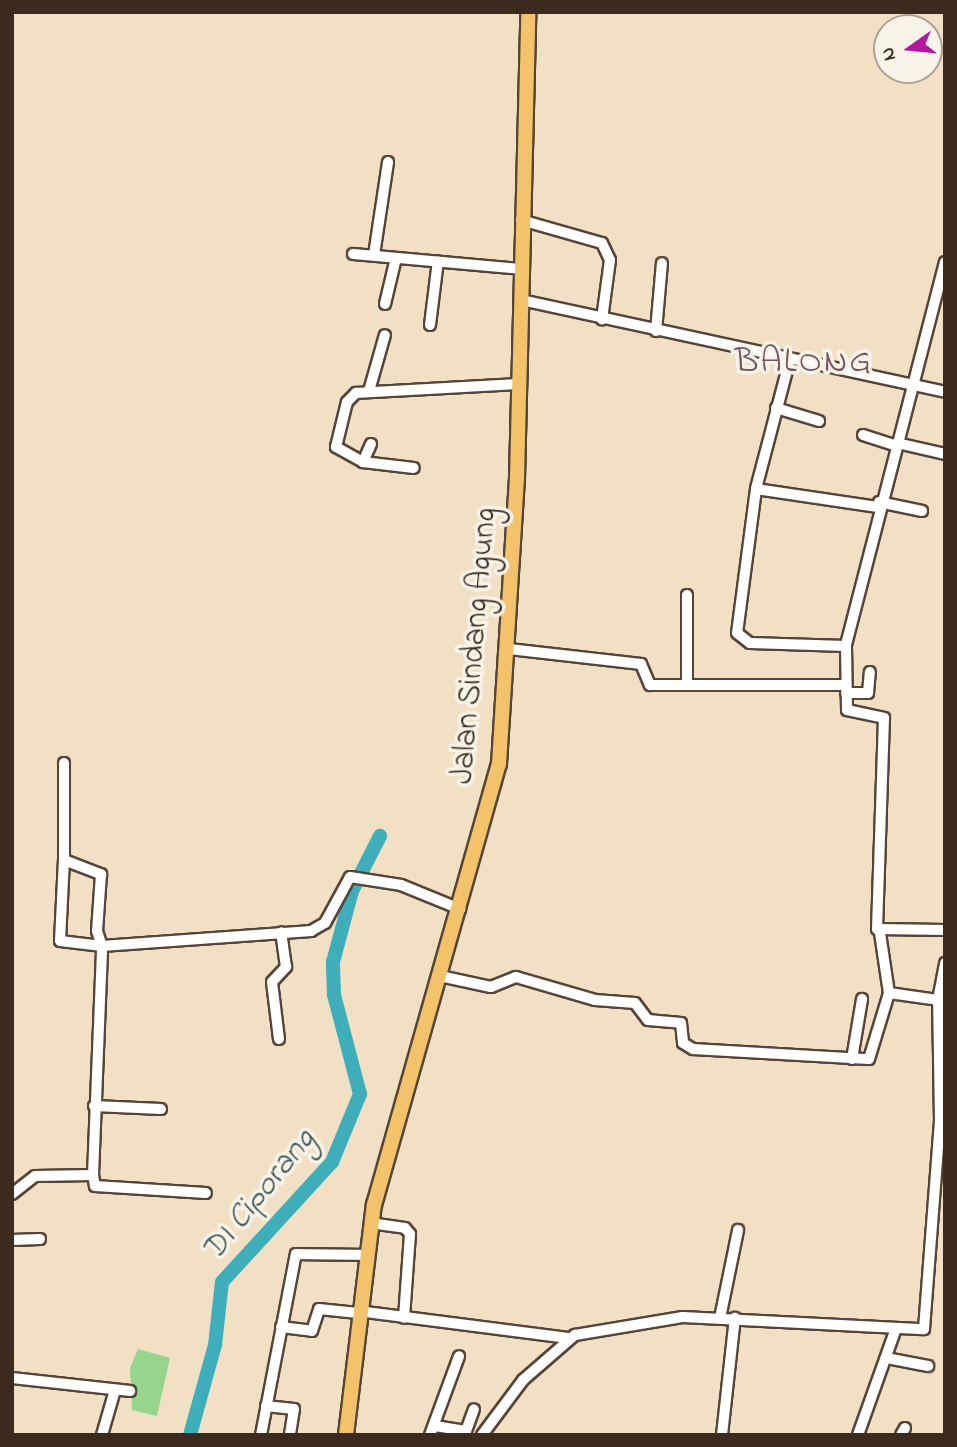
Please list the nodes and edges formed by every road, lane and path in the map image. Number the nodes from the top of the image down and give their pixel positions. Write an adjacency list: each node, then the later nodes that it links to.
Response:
1 (528, 12): 3 (main road, Jalan Sindang Agung)
2 (388, 162): 5 (street)
3 (521, 219): 10 (main road, Jalan Sindang Agung); 13 (street)
4 (353, 254): 5 (street)
5 (374, 255): 6 (street)
6 (397, 258): 7 (street); 12 (street)
7 (438, 261): 10 (street); 14 (street)
8 (945, 262): 19 (street)
9 (662, 263): 15 (street)
10 (520, 269): 11 (main road, Jalan Sindang Agung)
11 (521, 300): 13 (street); 18 (main road, Jalan Sindang Agung)
12 (385, 304)
13 (602, 319): 15 (street)
14 (430, 325)
15 (656, 331): 17 (street)
16 (385, 334): 20 (street)
17 (790, 359): 19 (street); 22 (street)
18 (518, 384): 20 (street); 35 (main road, Jalan Sindang Agung)
19 (913, 385): 21 (street); 26 (street)
20 (369, 391): 28 (street)
21 (945, 392)
22 (776, 408): 23 (street); 30 (street)
23 (819, 421)
24 (863, 435): 26 (street)
25 (371, 444): 28 (street)
26 (896, 444): 27 (street); 31 (street)
27 (945, 454)
28 (363, 462): 29 (street)
29 (414, 468)
30 (757, 489): 31 (street); 34 (street)
31 (878, 505): 32 (street); 34 (street)
32 (922, 511)
33 (687, 595): 37 (street)
34 (846, 646): 38 (street)
35 (509, 649): 37 (street); 41 (main road, Jalan Sindang Agung)
36 (870, 673): 38 (street)
37 (687, 685): 38 (street)
38 (846, 689): 44 (street)
39 (64, 763): 40 (street)
40 (64, 860): 45 (street); 45 (street)
41 (460, 909): 43 (street); 47 (main road, Jalan Sindang Agung)
42 (945, 930): 44 (street)
43 (281, 932): 45 (street); 51 (street)
44 (880, 933): 48 (street)
45 (102, 946): 53 (street)
46 (945, 963): 50 (street)
47 (440, 976): 52 (street); 58 (main road, Jalan Sindang Agung)
48 (889, 993): 50 (street); 52 (street)
49 (862, 999): 52 (street)
50 (939, 1000): 68 (street)
51 (279, 1039)
52 (852, 1059)
53 (94, 1107): 54 (street); 55 (street)
54 (161, 1109)
55 (93, 1175): 56 (street); 57 (street)
56 (206, 1193)
57 (12, 1194)
58 (370, 1223): 62 (main road, Jalan Sindang Agung); 64 (street)
59 (738, 1230): 65 (street)
60 (40, 1239): 61 (street)
61 (12, 1240)
62 (366, 1255): 63 (main road, Jalan Sindang Agung); 67 (street)
63 (358, 1312): 64 (street); 67 (street); 83 (main road, Jalan Sindang Agung)
64 (404, 1318): 69 (street)
65 (720, 1318): 66 (street); 69 (street)
66 (735, 1318): 68 (street); 85 (street)
67 (281, 1327): 76 (street)
68 (895, 1331): 71 (street)
69 (568, 1338): 84 (street)
70 (459, 1356): 78 (street)
71 (887, 1358): 72 (street); 86 (street)
72 (928, 1366)
73 (12, 1378): 74 (street)
74 (115, 1390): 75 (street); 80 (street)
75 (130, 1391)
76 (266, 1406): 81 (street); 82 (street)
77 (474, 1409): 79 (street)
78 (433, 1431): 79 (street)
79 (466, 1431): 84 (street)
80 (102, 1435)
81 (261, 1435)
82 (290, 1435)
83 (346, 1435)
84 (481, 1435)
85 (722, 1435)
86 (858, 1435)

